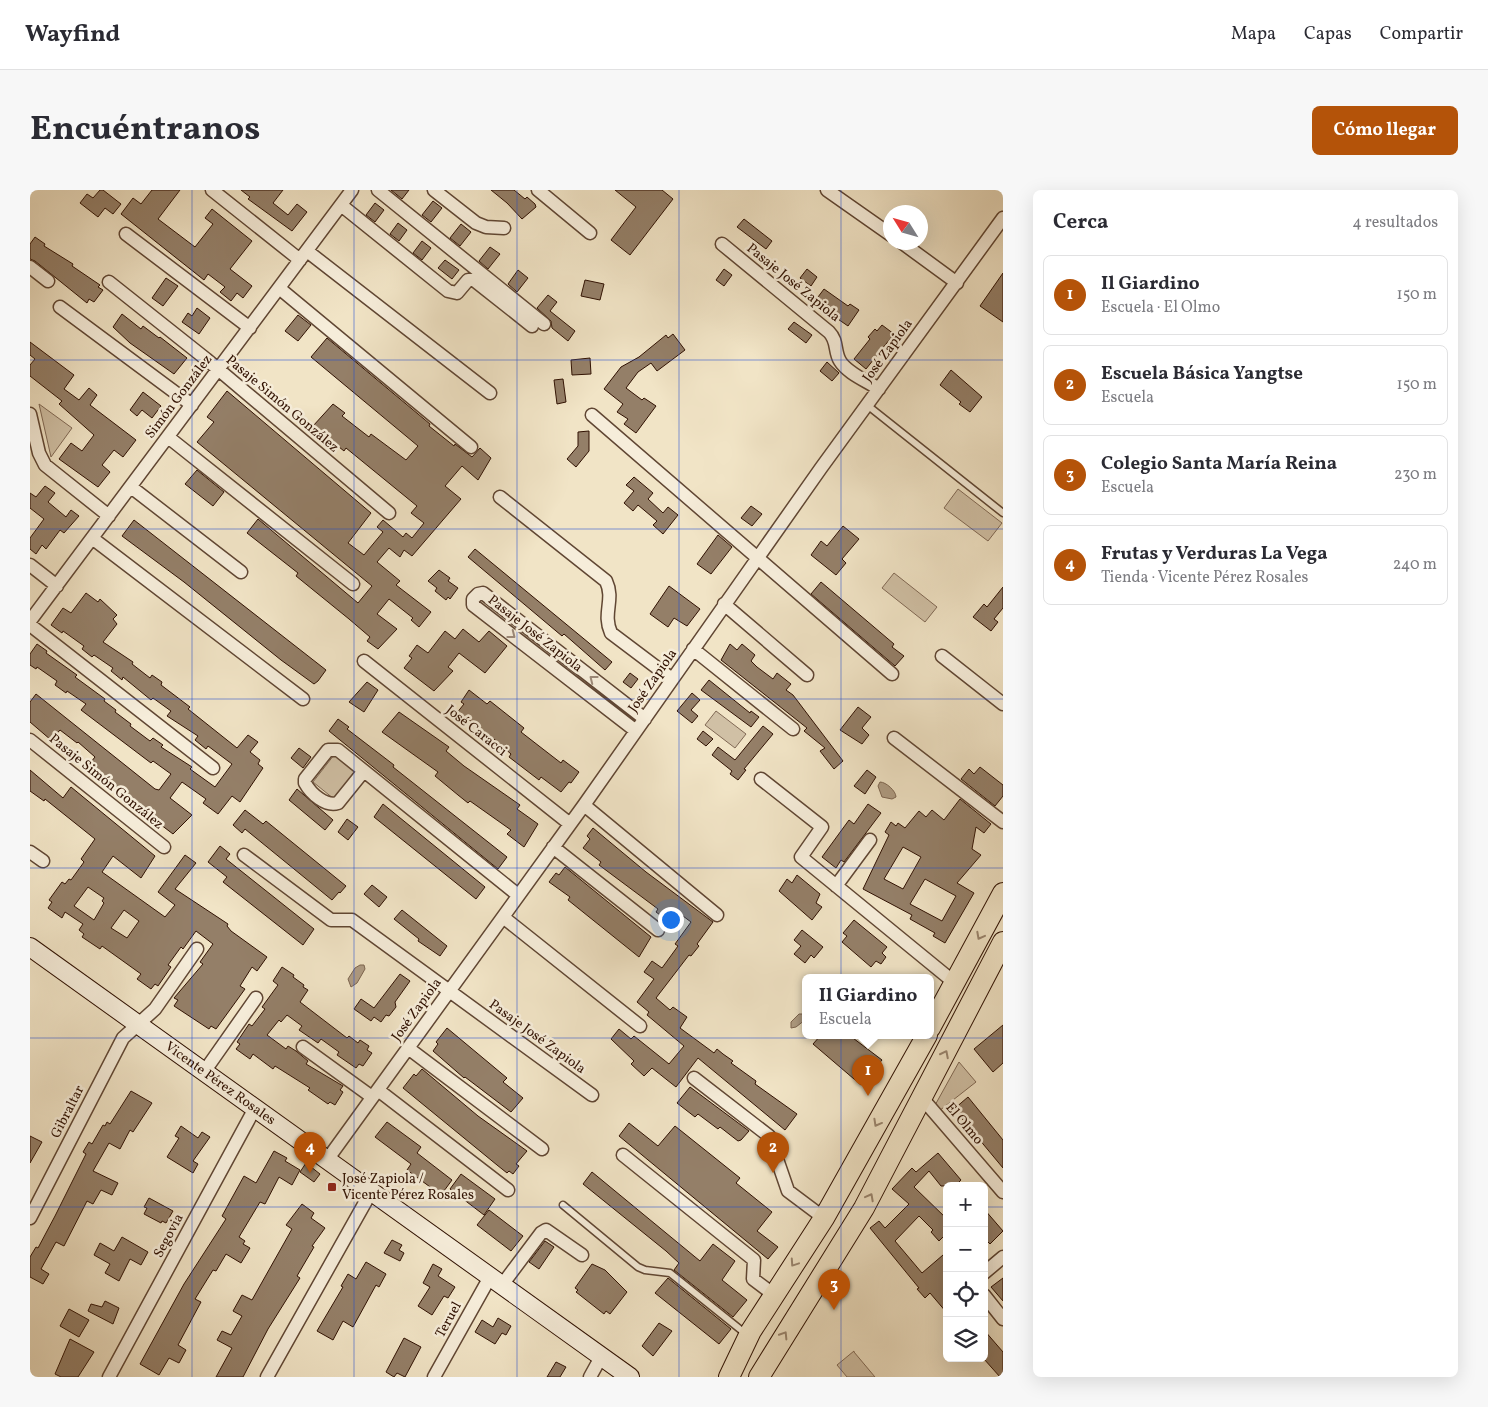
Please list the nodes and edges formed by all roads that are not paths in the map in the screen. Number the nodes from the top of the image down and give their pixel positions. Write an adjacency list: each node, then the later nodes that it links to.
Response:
1 (212, 190): 15 (street)
2 (352, 190): 7 (street, Simón González)
3 (378, 190): 7 (street)
4 (434, 190): 9 (street)
5 (538, 190): 11 (street)
6 (827, 190): 10 (street)
7 (341, 205): 15 (street, Simón González)
8 (1003, 218): 19 (street, José Zapiola)
9 (504, 228)
10 (883, 230)
11 (590, 233)
12 (126, 234): 22 (street)
13 (722, 244): 24 (street, Pasaje José Zapiola)
14 (912, 250): 19 (street)
15 (303, 256): 20 (street, Simón González); 25 (street)
16 (30, 268): 17 (street)
17 (48, 281)
18 (109, 282): 23 (street, Pasaje Simón González)
19 (957, 283): 24 (street, José Zapiola)
20 (279, 288): 22 (street, Simón González); 31 (street)
21 (60, 307): 26 (street)
22 (250, 328): 23 (street, Simón González)
23 (218, 370): 26 (street, Simón González); 34 (street, Pasaje Simón González)
24 (878, 389): 27 (street, José Zapiola)
25 (490, 394)
26 (192, 405): 30 (street, Simón González)
27 (867, 405): 35 (lane); 38 (street, José Zapiola)
28 (30, 414): 36 (street)
29 (592, 414): 38 (street)
30 (168, 437): 32 (street, Simón González); 41 (street)
31 (471, 447)
32 (131, 487): 36 (street, Simón González); 40 (street)
33 (500, 497): 51 (street)
34 (388, 513)
35 (1003, 513)
36 (109, 516): 37 (street, Simón González)
37 (92, 538): 42 (street, Simón González); 52 (street)
38 (757, 558): 43 (street, José Zapiola); 49 (street)
39 (30, 565): 42 (street)
40 (241, 572)
41 (354, 584)
42 (56, 586): 44 (street, Simón González)
43 (724, 604): 46 (street, José Zapiola); 50 (street)
44 (30, 621)
45 (30, 625): 59 (street)
46 (693, 649): 51 (street, José Zapiola); 55 (street)
47 (942, 656): 53 (street)
48 (364, 661): 64 (street, José Caracci)
49 (892, 674)
50 (806, 675)
51 (672, 679): 54 (street, José Zapiola)
52 (302, 699)
53 (1003, 704)
54 (645, 719): 56 (street, José Zapiola); 56 (street, Pasaje José Zapiola, one-way to 56)
55 (793, 729)
56 (636, 731): 62 (street, José Zapiola)
57 (894, 738): 63 (street)
58 (30, 740): 67 (street, Pasaje Simón González)
59 (213, 768)
60 (363, 772): 60 (street); 73 (street)
61 (761, 778): 71 (street)
62 (584, 805): 64 (street, José Zapiola); 74 (street)
63 (1003, 822)
64 (570, 824): 66 (street, José Zapiola)
65 (870, 840): 71 (street)
66 (554, 847): 73 (street, José Zapiola); 76 (street)
67 (164, 848)
68 (30, 852): 70 (street)
69 (244, 855): 81 (street, Pasaje José Zapiola)
70 (43, 862)
71 (836, 886): 80 (street)
72 (1003, 893): 80 (main road, one-way to 80)
73 (518, 896): 75 (street, José Zapiola)
74 (717, 915)
75 (503, 917): 81 (street, José Zapiola); 85 (street)
76 (658, 930)
77 (1003, 942): 94 (main road, one-way to 77)
78 (30, 947): 84 (street, Vicente Pérez Rosales)
79 (197, 949): 84 (street, Gibraltar)
80 (955, 982): 83 (main road)
81 (449, 991): 88 (street, José Zapiola); 93 (street, Pasaje José Zapiola)
82 (256, 998): 90 (street)
83 (934, 1021)
84 (138, 1024): 90 (street, Vicente Pérez Rosales); 103 (street, Gibraltar)
85 (640, 1026)
86 (925, 1039): 89 (main road)
87 (303, 1047): 92 (street)
88 (408, 1048): 92 (street, José Zapiola); 96 (street)
89 (910, 1066): 94 (main road); 104 (main road, one-way to 104)
90 (204, 1072): 95 (street, Vicente Pérez Rosales)
91 (694, 1078): 104 (street)
92 (375, 1094): 98 (street, José Zapiola); 99 (street)
93 (592, 1096)
94 (922, 1098): 101 (street, El Olmo); 120 (main road, one-way to 94)
95 (255, 1108): 98 (street, Vicente Pérez Rosales); 114 (street, Segovia)
96 (542, 1149)
97 (623, 1155): 109 (street)
98 (327, 1160): 100 (street, Vicente Pérez Rosales)
99 (508, 1190)
100 (371, 1192): 108 (street, Vicente Pérez Rosales); 115 (street)
101 (1003, 1192)
102 (563, 1205): 112 (lane)
103 (30, 1218)
104 (824, 1218): 109 (main road, one-way to 109)
105 (582, 1254): 108 (street, Teruel)
106 (1003, 1257): 107 (street)
107 (985, 1272)
108 (496, 1281): 113 (street, Vicente Pérez Rosales); 116 (street, Teruel)
109 (773, 1294): 112 (main road)
110 (988, 1300): 111 (street)
111 (1003, 1319)
112 (748, 1336): 119 (main road)
113 (602, 1357): 117 (street); 118 (street, Vicente Pérez Rosales)
114 (109, 1377)
115 (267, 1377)
116 (434, 1377)
117 (590, 1377)
118 (630, 1377)
119 (729, 1377)
120 (759, 1377)

